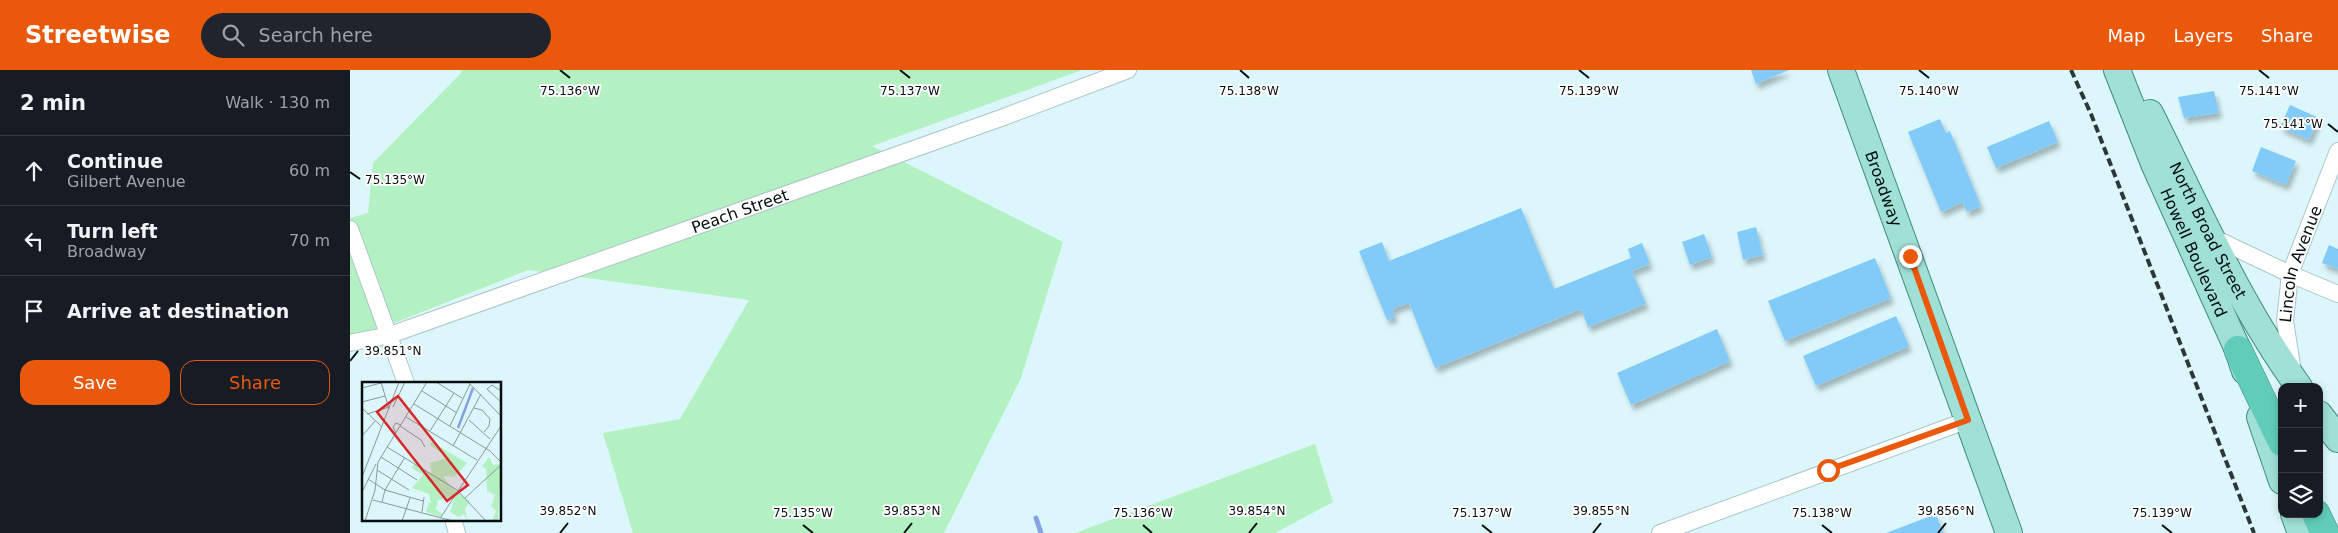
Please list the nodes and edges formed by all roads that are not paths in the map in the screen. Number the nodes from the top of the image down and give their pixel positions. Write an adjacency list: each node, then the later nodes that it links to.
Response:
1 (1128, 70): 10 (street, Peach Street)
2 (1841, 70): 17 (main road, Broadway)
3 (2117, 70): 12 (main road, Howell Boulevard)
4 (2128, 70): 7 (main road, North Broad Street)
5 (2338, 151): 8 (street, Lincoln Avenue)
6 (350, 229): 10 (street)
7 (2212, 237): 8 (street); 14 (main road, North Broad Street)
8 (2290, 274): 9 (street); 15 (street, Lincoln Avenue)
9 (2338, 294)
10 (390, 335): 11 (street, Peach Street); 13 (street)
11 (350, 343)
12 (2238, 350): 18 (highway); 20 (main road, Howell Boulevard)
13 (406, 382)
14 (2296, 383)
15 (2297, 383)
16 (2323, 419): 19 (main road)
17 (1968, 420): 25 (street); 26 (main road, Broadway)
18 (2278, 434)
19 (2338, 439)
20 (2279, 473)
21 (2295, 518): 27 (main road)
22 (2318, 518): 28 (highway)
23 (453, 520): 24 (street)
24 (457, 533)
25 (1660, 533)
26 (2009, 533)
27 (2301, 533)
28 (2325, 533)

